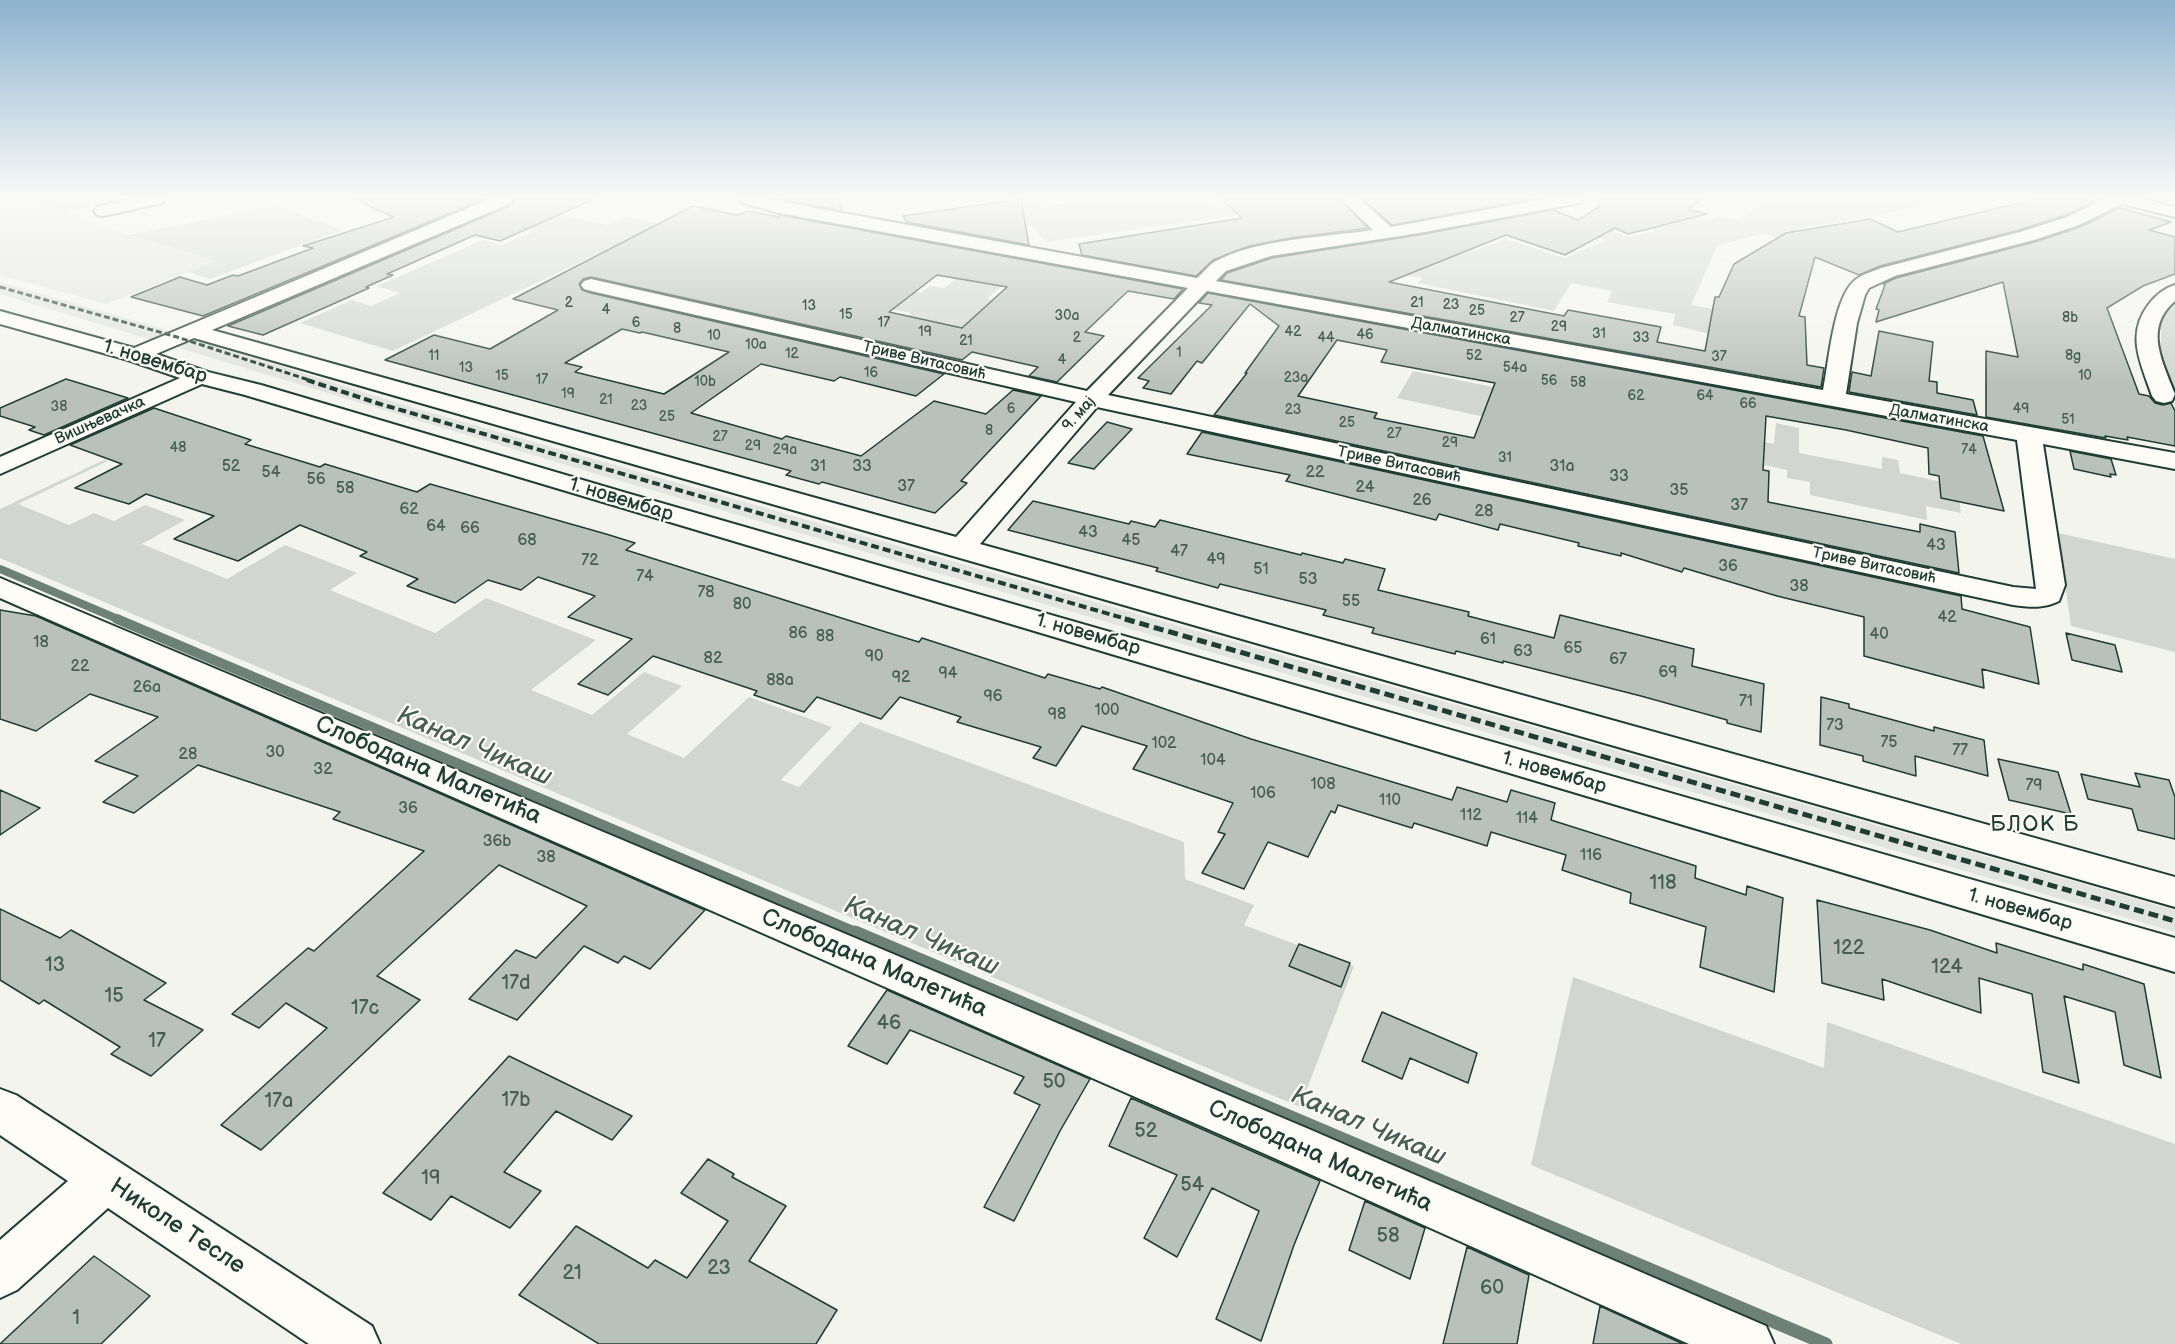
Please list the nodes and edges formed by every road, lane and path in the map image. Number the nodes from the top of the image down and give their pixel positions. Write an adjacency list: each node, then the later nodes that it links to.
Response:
1 (355, 262): 9 (street)
2 (1078, 262): 5 (street, Далматинска)
3 (1228, 262): 5 (street, 9. мај)
4 (1930, 262): 14 (street)
5 (1203, 284): 13 (street, 9. мај); 14 (street, Далматинска)
6 (591, 285): 13 (street, Триве Витасовић)
7 (2175, 291): 12 (street)
8 (0, 317): 10 (street, 1. новембар)
9 (190, 331): 10 (street); 18 (street, 1. новембар)
10 (136, 355): 11 (street, 1. новембар)
11 (200, 377): 17 (street, Вишњевачка); 21 (street, 1. новембар)
12 (2164, 396)
13 (1092, 399): 15 (street, Триве Витасовић); 18 (street, 9. мај)
14 (1833, 400): 15 (street, Далматинска)
15 (2029, 435): 16 (street, Далматинска)
16 (2175, 461)
17 (0, 466)
18 (961, 549): 20 (street, 1. новембар)
19 (0, 587): 26 (street, Слободана Малетића)
20 (2175, 892)
21 (2175, 955)
22 (0, 1110): 23 (street, Николе Тесле)
23 (105, 1180): 24 (street); 25 (street, Николе Тесле)
24 (0, 1273)
25 (354, 1344)
26 (1748, 1344)

